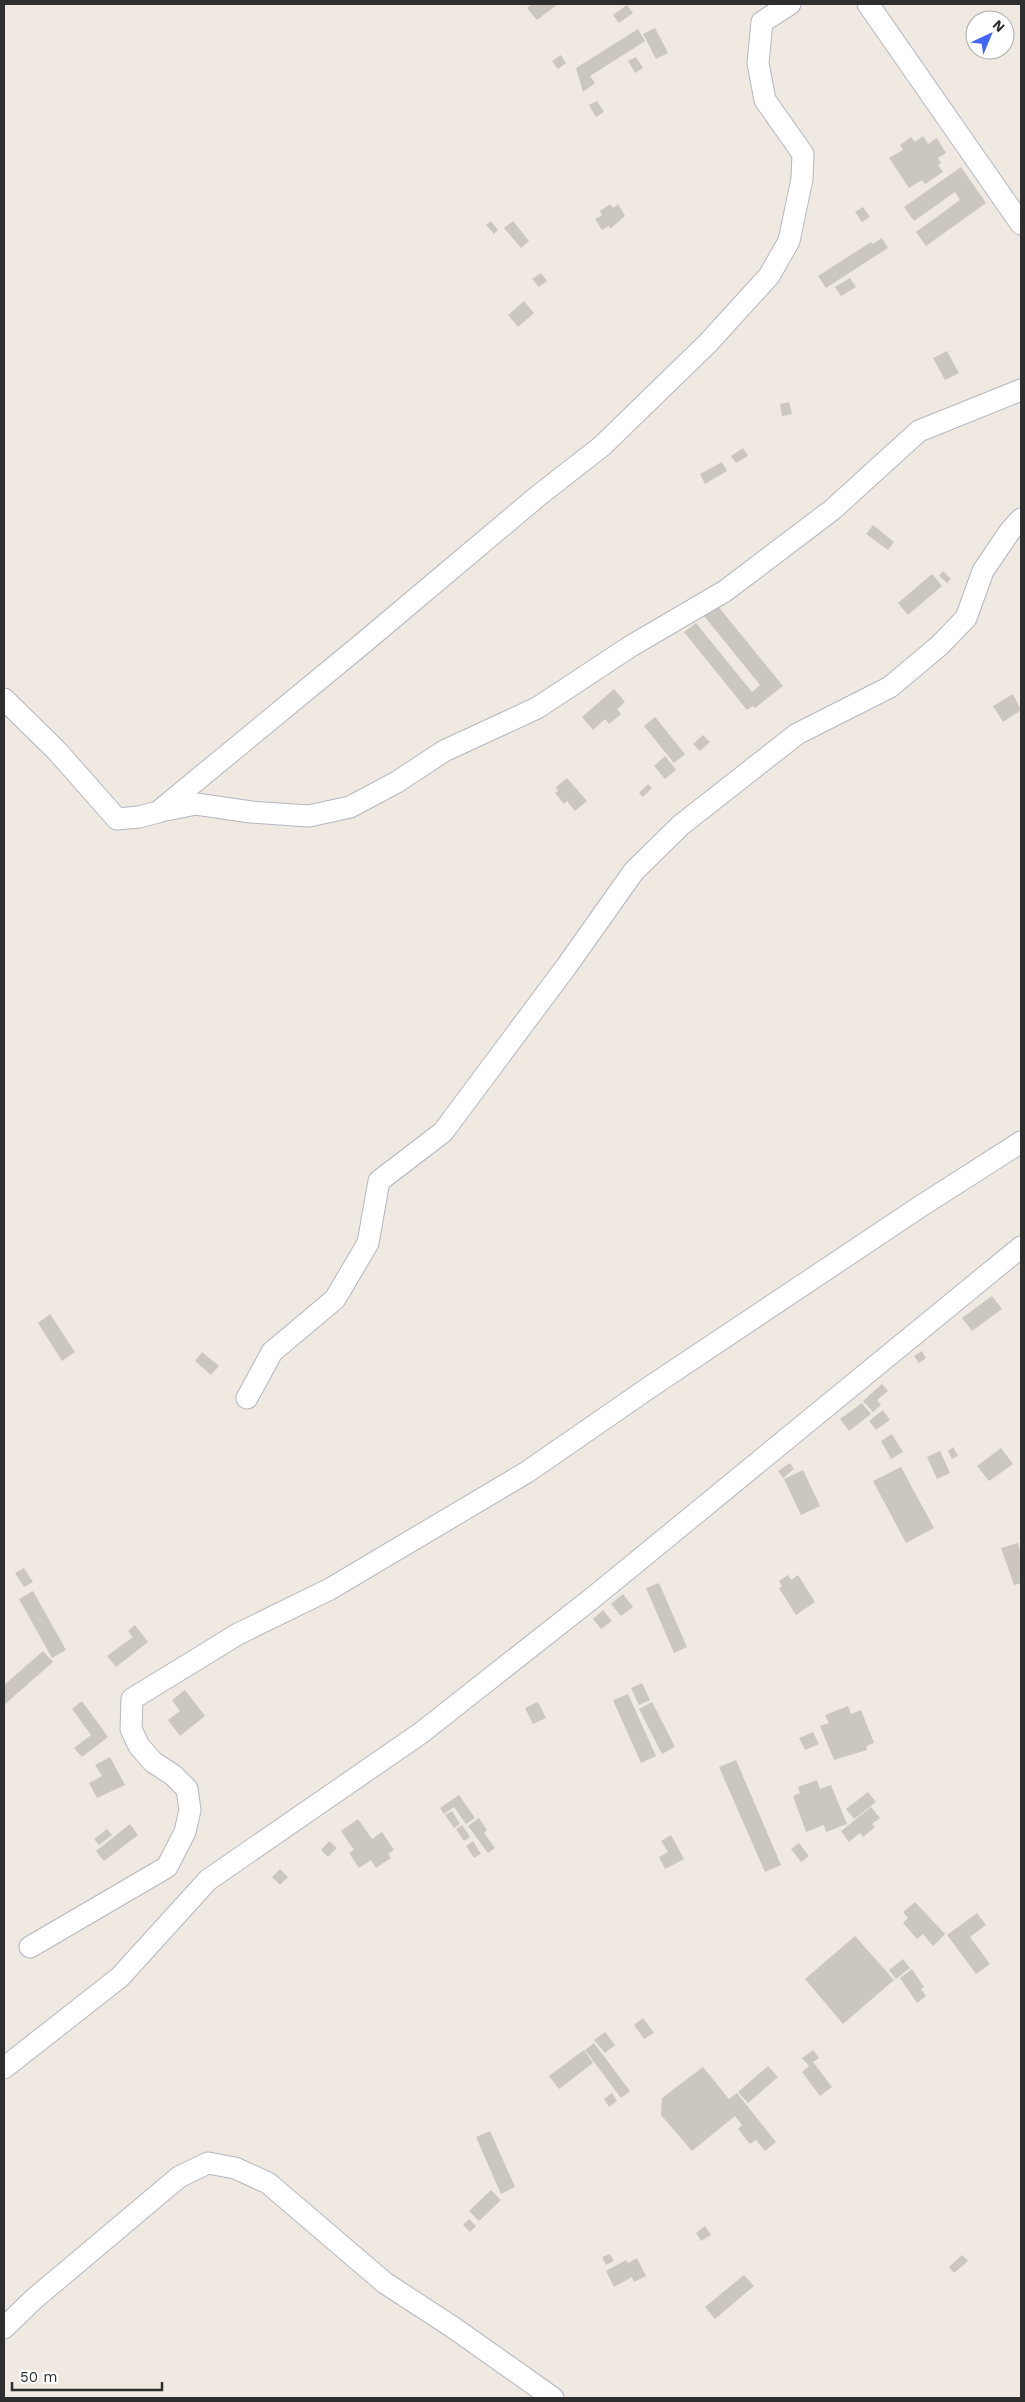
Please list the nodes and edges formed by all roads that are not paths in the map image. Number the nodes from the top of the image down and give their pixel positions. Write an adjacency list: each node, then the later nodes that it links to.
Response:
1 (790, 4): 7 (street)
2 (868, 4): 3 (street)
3 (1021, 224)
4 (1021, 390): 7 (street)
5 (1021, 519): 10 (street)
6 (4, 699): 7 (street)
7 (158, 812)
8 (1021, 1142): 11 (street)
9 (1021, 1247): 12 (street)
10 (247, 1398)
11 (30, 1946)
12 (4, 2068)
13 (4, 2328): 14 (street)
14 (553, 2398)

